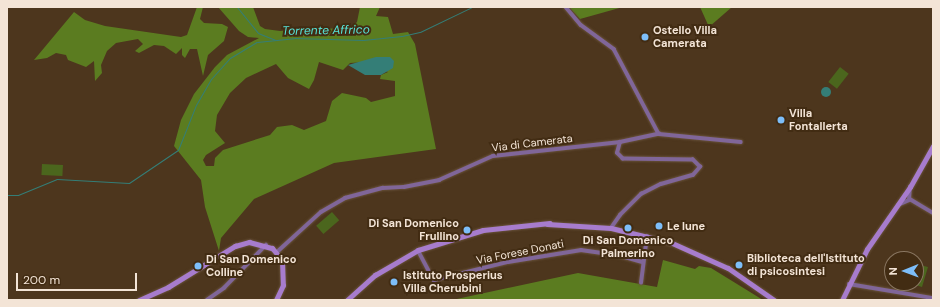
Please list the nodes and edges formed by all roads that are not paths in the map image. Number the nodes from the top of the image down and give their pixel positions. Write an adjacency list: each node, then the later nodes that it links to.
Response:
1 (566, 7): 2 (street)
2 (659, 134): 3 (street, Via di Camerata); 4 (street, Via di Camerata)
3 (620, 142): 10 (street); 16 (street, Via di Camerata)
4 (741, 142)
5 (933, 146): 6 (main road)
6 (910, 187): 7 (street); 8 (main road)
7 (910, 199): 8 (street); 9 (street)
8 (898, 205): 19 (main road)
9 (933, 213)
10 (618, 218): 11 (street); 12 (street)
11 (611, 228): 12 (main road); 15 (main road)
12 (618, 230): 13 (main road)
13 (647, 236): 17 (street); 21 (main road)
14 (266, 244): 16 (main road); 22 (main road); 23 (street)
15 (418, 250): 17 (street, Via Forese Donati); 25 (main road)
16 (277, 252): 24 (main road)
17 (643, 262): 18 (street)
18 (640, 283)
19 (848, 284): 20 (street); 26 (main road)
20 (933, 298)
21 (772, 299)
22 (139, 300)
23 (207, 300)
24 (276, 300)
25 (347, 300)
26 (842, 300)

